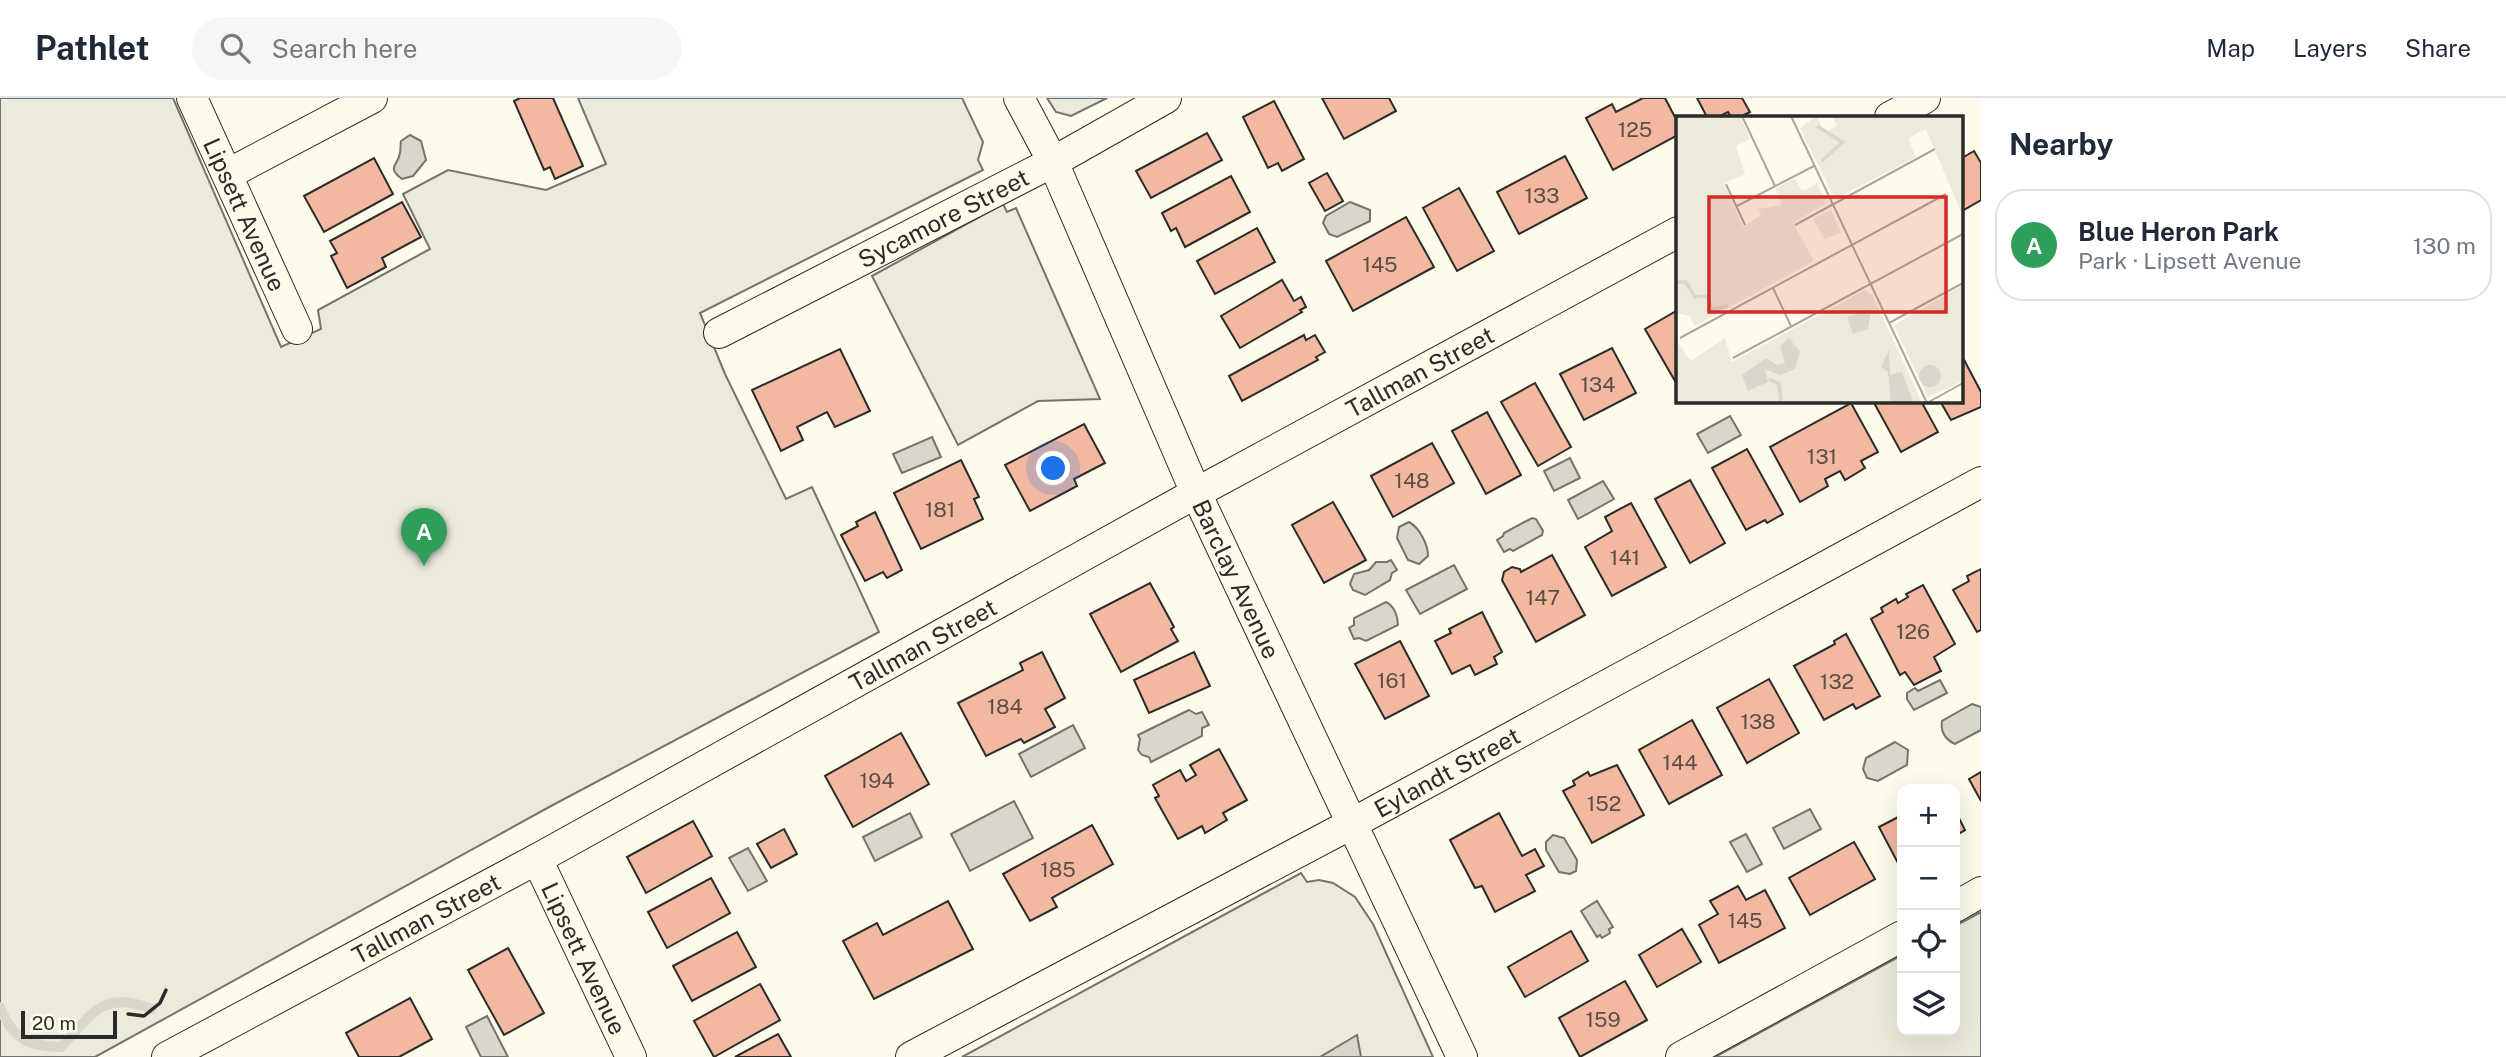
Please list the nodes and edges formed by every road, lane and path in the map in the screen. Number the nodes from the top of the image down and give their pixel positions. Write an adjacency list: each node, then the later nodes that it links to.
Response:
1 (192, 98): 8 (street, Lipsett Avenue)
2 (372, 98): 8 (street)
3 (1018, 98): 7 (street, Barclay Avenue)
4 (1166, 98): 7 (street, Sycamore Street)
5 (1926, 98): 6 (street)
6 (1892, 116)
7 (1053, 162): 11 (street, Sycamore Street); 13 (street, Barclay Avenue)
8 (228, 174): 10 (street, Lipsett Avenue)
9 (1676, 233): 13 (street, Tallman Street)
10 (298, 329)
11 (719, 333)
12 (1981, 482): 14 (street, Eylandt Street)
13 (1195, 492): 14 (street, Barclay Avenue); 15 (street, Tallman Street)
14 (1353, 823): 21 (street, Eylandt Street); 22 (street, Barclay Avenue)
15 (537, 859): 19 (street, Tallman Street); 20 (street, Lipsett Avenue)
16 (1981, 892): 17 (street)
17 (1960, 904)
18 (1897, 939): 23 (street)
19 (167, 1057)
20 (631, 1057)
21 (911, 1057)
22 (1462, 1057)
23 (1681, 1057)

